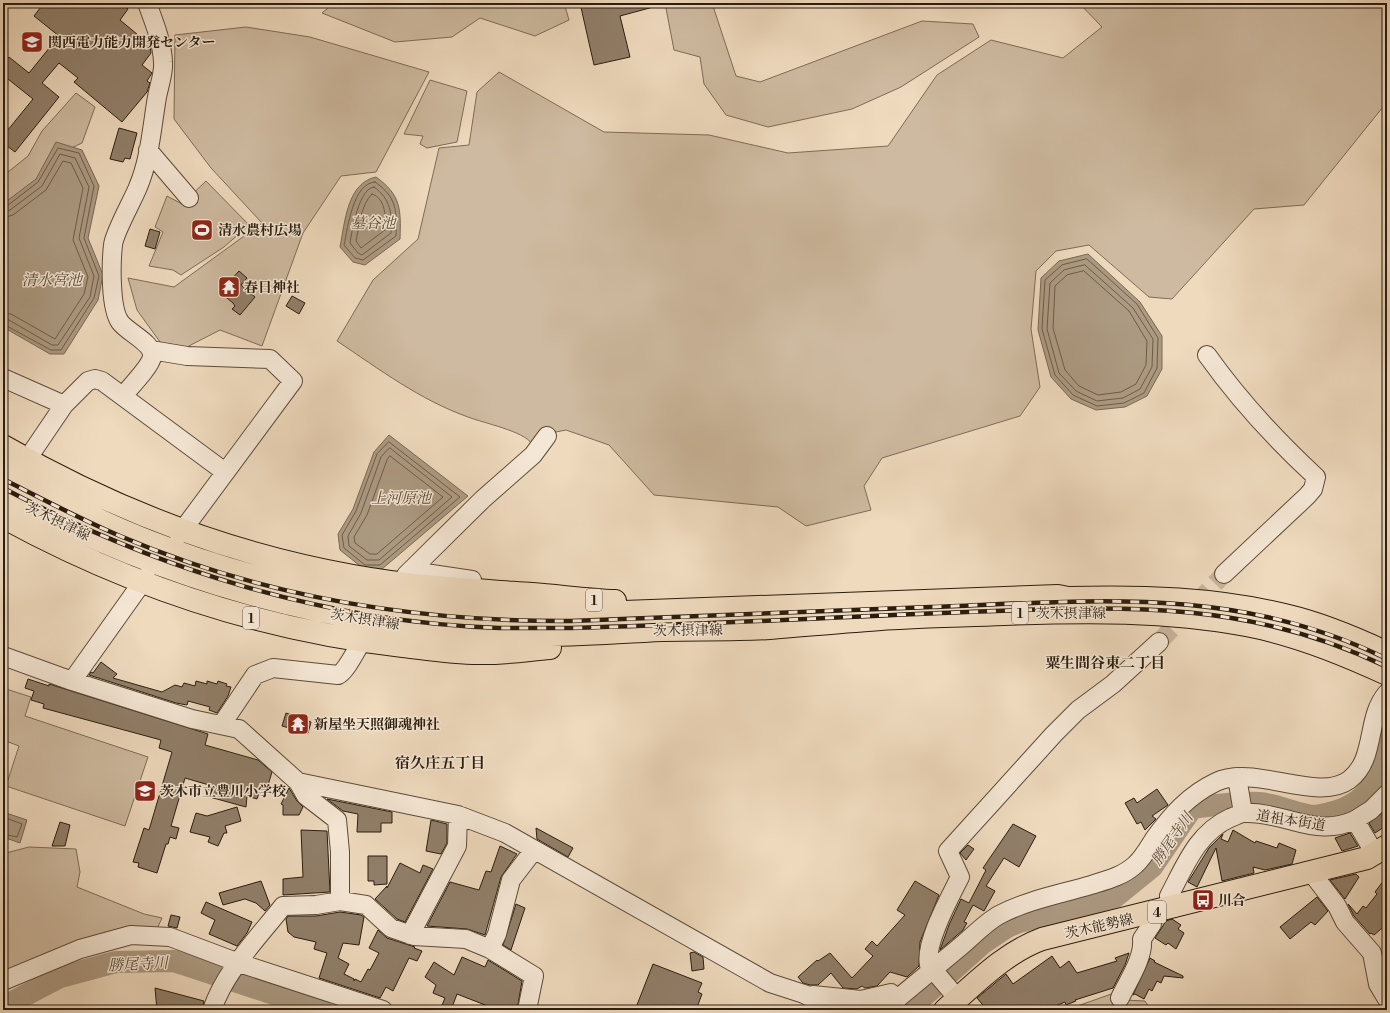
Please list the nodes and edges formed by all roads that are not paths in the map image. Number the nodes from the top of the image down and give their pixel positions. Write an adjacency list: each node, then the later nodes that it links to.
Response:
1 (147, 3): 2 (street)
2 (148, 150): 3 (street); 4 (street)
3 (189, 198)
4 (151, 350): 7 (street); 14 (street)
5 (1207, 355): 20 (street)
6 (3, 378): 8 (street)
7 (123, 396): 8 (street); 14 (street)
8 (64, 405): 12 (street)
9 (547, 436): 25 (street)
10 (3, 446): 12 (main road, 1)
11 (3, 458): 16 (main road, 1)
12 (26, 462): 19 (main road, 1)
13 (3, 471): 16 (main road, 茨木摂津線 / 1)
14 (225, 472): 19 (street)
15 (3, 493): 22 (main road, 茨木摂津線 / 1)
16 (49, 496): 21 (main road, 茨木摂津線 / 1)
17 (3, 505): 22 (main road)
18 (3, 517): 22 (main road, 1)
19 (181, 533): 25 (main road, 1)
20 (1224, 574)
21 (251, 575): 25 (main road, 1); 26 (main road, 茨木摂津線 / 1)
22 (151, 576): 23 (main road, 茨木摂津線 / 1); 30 (main road, 1); 35 (street)
23 (191, 577): 27 (main road, 茨木摂津線 / 1); 32 (main road, 1)
24 (1182, 588): 25 (main road, 1); 26 (main road); 29 (main road)
25 (481, 591)
26 (1058, 596): 33 (main road, 茨木摂津線 / 1)
27 (829, 624): 28 (main road, 1); 36 (main road, 茨木摂津線 / 1)
28 (937, 629): 32 (main road, 1); 36 (main road, 1)
29 (1387, 637)
30 (363, 639): 32 (main road, 1); 37 (street)
31 (1159, 642): 53 (street)
32 (513, 648)
33 (1387, 653)
34 (3, 656): 35 (street)
35 (72, 681): 37 (street)
36 (1385, 685): 38 (street)
37 (222, 724): 39 (street)
38 (1237, 777): 41 (street); 53 (street)
39 (298, 782): 42 (street); 47 (street)
40 (1387, 795): 43 (street, 道祖本街道)
41 (1243, 813): 43 (street, 道祖本街道); 48 (street, 道祖本街道)
42 (458, 815): 44 (street); 50 (street)
43 (1355, 820): 45 (street)
44 (534, 850): 51 (street); 55 (street)
45 (1381, 850): 46 (main road, 茨木能勢線 / 4)
46 (1312, 872): 48 (main road, 茨木能勢線 / 4); 58 (street)
47 (340, 901): 50 (street); 52 (street)
48 (1174, 908): 49 (main road, 茨木能勢線 / 4)
49 (1151, 913): 57 (street); 60 (main road, 茨木能勢線 / 4)
50 (410, 935): 51 (street)
51 (490, 949): 62 (street)
52 (239, 963): 54 (street); 59 (street); 61 (street)
53 (934, 969): 56 (street); 60 (street)
54 (3, 981)
55 (804, 994): 56 (street); 63 (street)
56 (898, 998): 64 (street)
57 (1120, 998)
58 (1387, 999)
59 (215, 1002)
60 (952, 1004)
61 (383, 1010)
62 (527, 1010)
63 (834, 1010)
64 (884, 1010)

